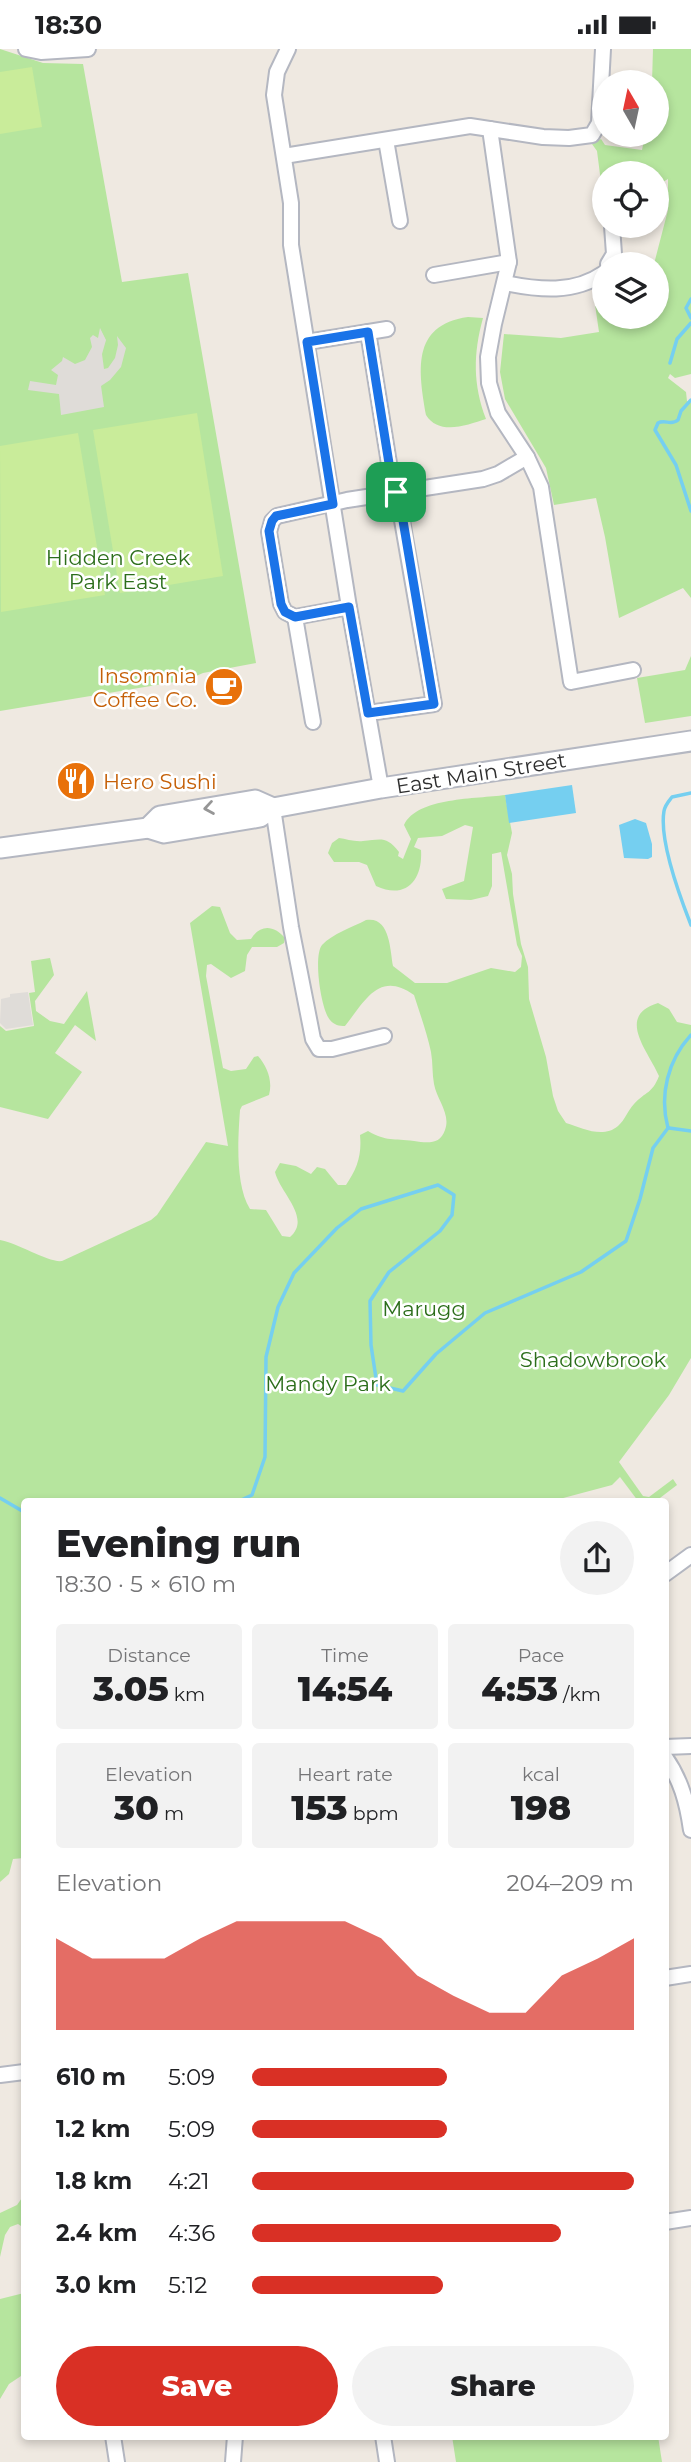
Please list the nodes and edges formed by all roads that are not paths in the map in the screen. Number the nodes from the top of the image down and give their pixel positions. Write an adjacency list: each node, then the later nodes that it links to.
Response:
1 (26, 49): 5 (street)
2 (88, 49): 5 (street)
3 (288, 49): 8 (street)
4 (603, 49): 6 (street)
5 (55, 50)
6 (490, 129): 7 (street); 10 (street)
7 (386, 140): 8 (street); 9 (street)
8 (284, 156): 16 (street)
9 (400, 221)
10 (509, 262): 11 (street); 13 (street)
11 (434, 275)
12 (592, 281): 13 (street)
13 (505, 283): 17 (street)
14 (387, 329): 15 (street)
15 (368, 332): 16 (street); 18 (street)
16 (307, 342): 19 (street)
17 (527, 457): 18 (street); 22 (street)
18 (396, 492): 19 (street); 23 (street)
19 (333, 504): 20 (street); 21 (street)
20 (349, 607): 21 (street); 23 (street)
21 (295, 617): 24 (street)
22 (633, 670)
23 (368, 713): 26 (street)
24 (313, 722)
25 (691, 741): 26 (main road, East Main Street)
26 (381, 788): 27 (main road, East Main Street)
27 (272, 808): 28 (main road, East Main Street); 29 (street)
28 (0, 848)
29 (384, 1037)
30 (691, 1555): 31 (street)
31 (669, 1571)
32 (691, 1745): 33 (street)
33 (669, 1747)
34 (669, 1764): 35 (street)
35 (691, 1830)
36 (691, 1974): 37 (street)
37 (669, 1977)
38 (21, 2072): 39 (street)
39 (0, 2075)
40 (669, 2222): 41 (street)
41 (690, 2222)
42 (114, 2440): 45 (street)
43 (235, 2440): 46 (street)
44 (384, 2440): 47 (street)
45 (117, 2462)
46 (233, 2462)
47 (387, 2462)

